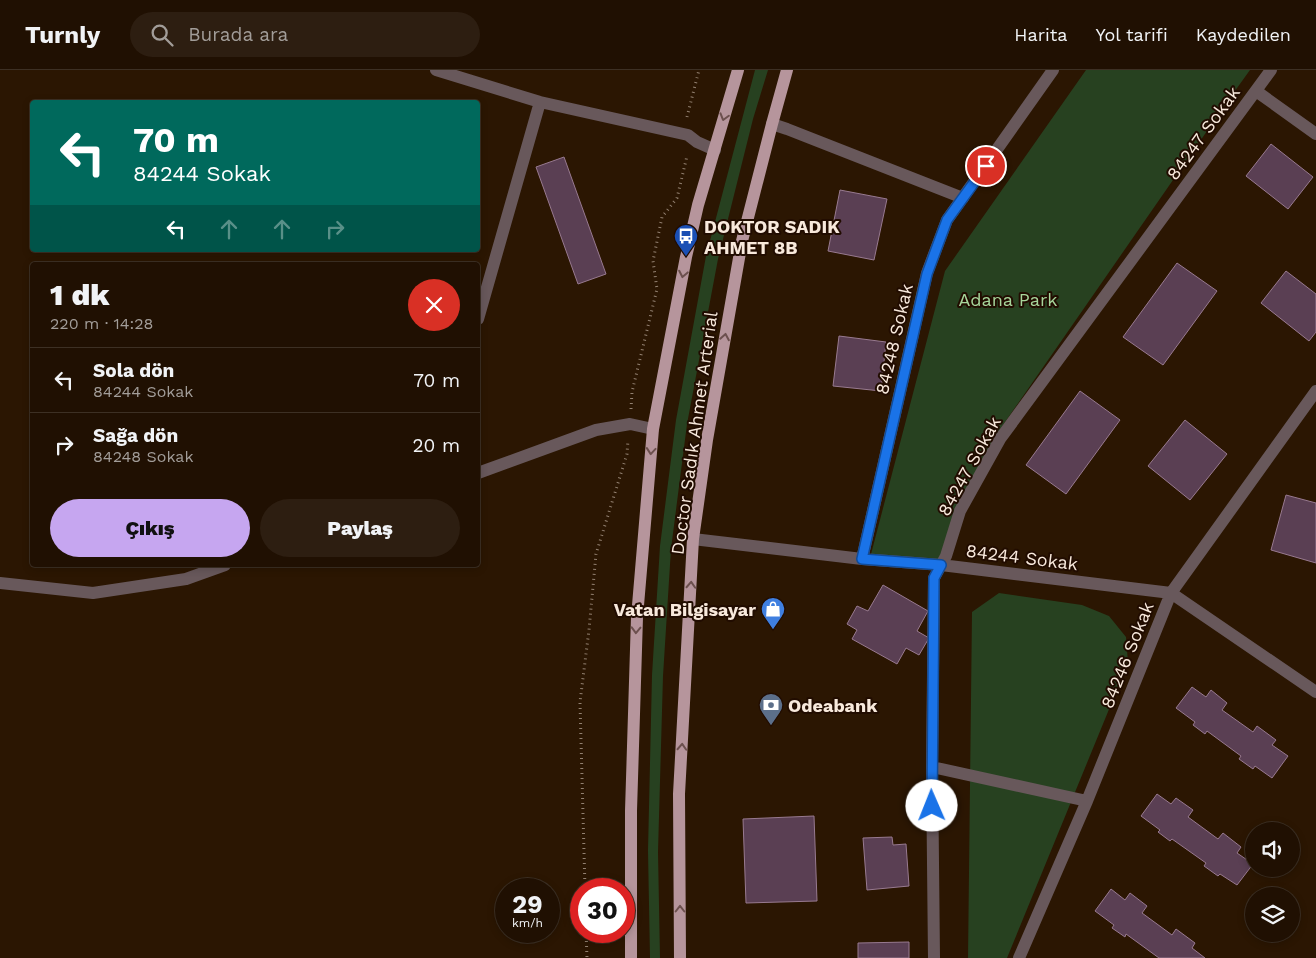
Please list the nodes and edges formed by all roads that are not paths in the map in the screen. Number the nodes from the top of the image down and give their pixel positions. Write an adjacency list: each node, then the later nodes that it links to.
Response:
1 (436, 70): 7 (street)
2 (738, 70): 10 (main road, Doctor Sadık Ahmet Arterial, one-way to 10)
3 (788, 70): 8 (main road, Doctor Sadık Ahmet Arterial)
4 (1054, 70): 11 (street, 84248 Sokak)
5 (1271, 70): 6 (street, 84247 Sokak)
6 (1256, 91): 9 (street); 18 (street, 84247 Sokak)
7 (540, 102): 10 (street); 12 (street)
8 (772, 124): 11 (street); 16 (main road, Doctor Sadık Ahmet Arterial, one-way to 8)
9 (1316, 134)
10 (715, 150): 14 (main road, Doctor Sadık Ahmet Arterial, one-way to 14)
11 (963, 198): 17 (street, 84248 Sokak)
12 (480, 312)
13 (1316, 391): 21 (street, 84246 Sokak)
14 (653, 429): 15 (street); 25 (main road, Doctor Sadık Ahmet Arterial, one-way to 25)
15 (480, 472)
16 (694, 539): 17 (street, 84244 Sokak); 26 (main road, Doctor Sadık Ahmet Arterial, one-way to 16)
17 (862, 559): 18 (street, 84244 Sokak)
18 (941, 565): 21 (street, 84244 Sokak); 23 (street, 84247 Sokak)
19 (219, 567): 20 (street)
20 (0, 583)
21 (1171, 593): 22 (street, 84244 Sokak); 24 (street, 84246 Sokak)
22 (1316, 692)
23 (932, 767): 24 (street); 27 (street, 84247 Sokak)
24 (1087, 801): 28 (street, 84246 Sokak)
25 (631, 958)
26 (680, 958)
27 (934, 958)
28 (1019, 958)

